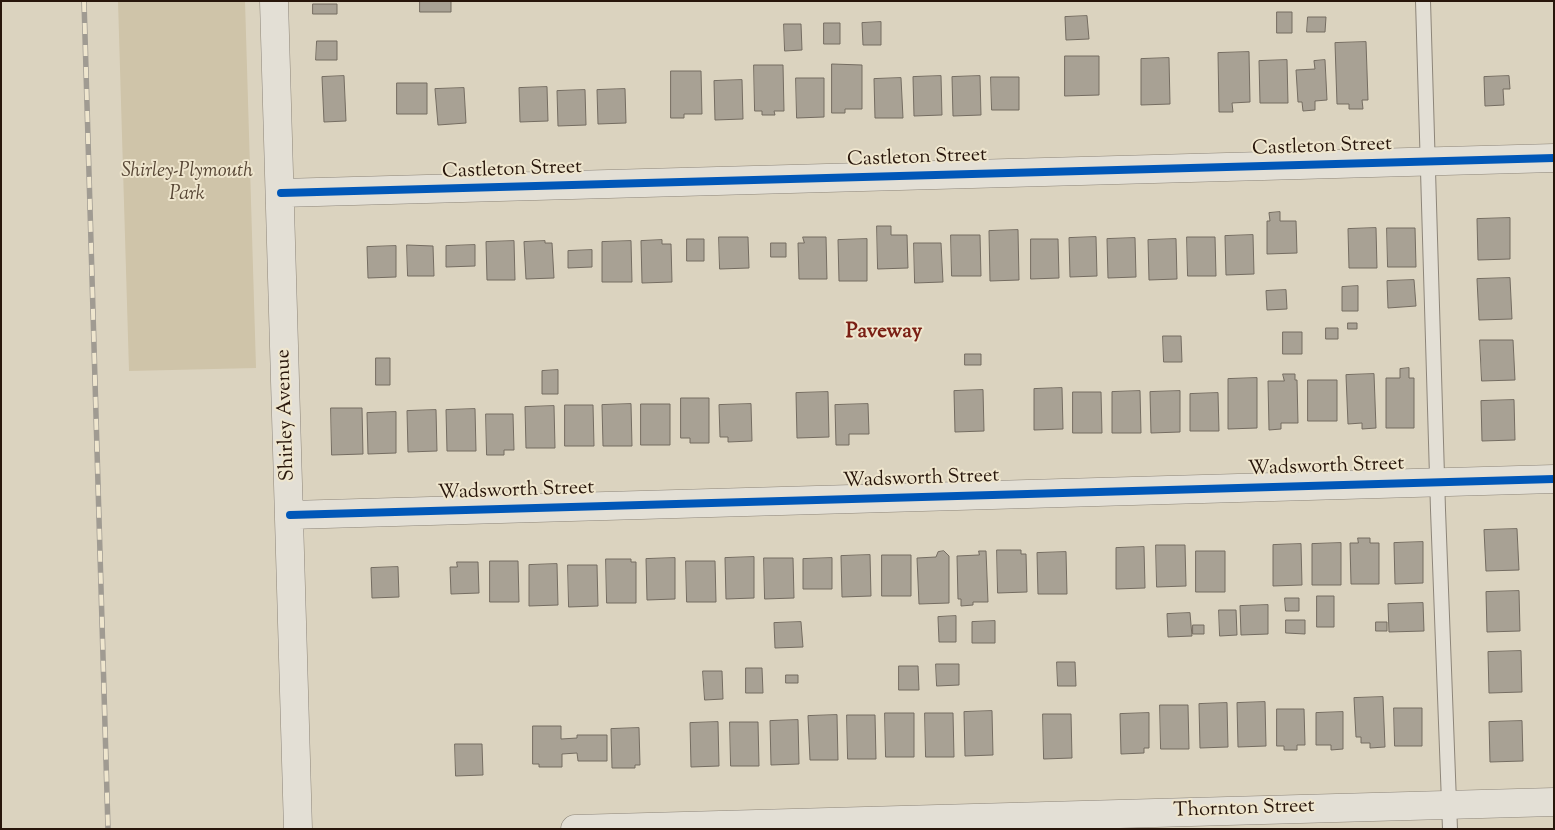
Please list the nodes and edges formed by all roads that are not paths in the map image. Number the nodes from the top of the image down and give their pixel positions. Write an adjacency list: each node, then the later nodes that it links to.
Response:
1 (274, 1): 5 (street, Shirley Avenue)
2 (1423, 1): 4 (lane)
3 (1554, 158): 4 (street, Castleton Street)
4 (1429, 161): 5 (street, Castleton Street); 7 (lane)
5 (281, 193): 8 (street, Shirley Avenue)
6 (1554, 478): 7 (street, Wadsworth Street)
7 (1437, 481): 8 (street, Wadsworth Street); 10 (lane)
8 (290, 515): 11 (street, Shirley Avenue)
9 (1554, 802): 10 (street, Thornton Street)
10 (1450, 816): 12 (street, Thornton Street)
11 (298, 829)
12 (575, 829)

